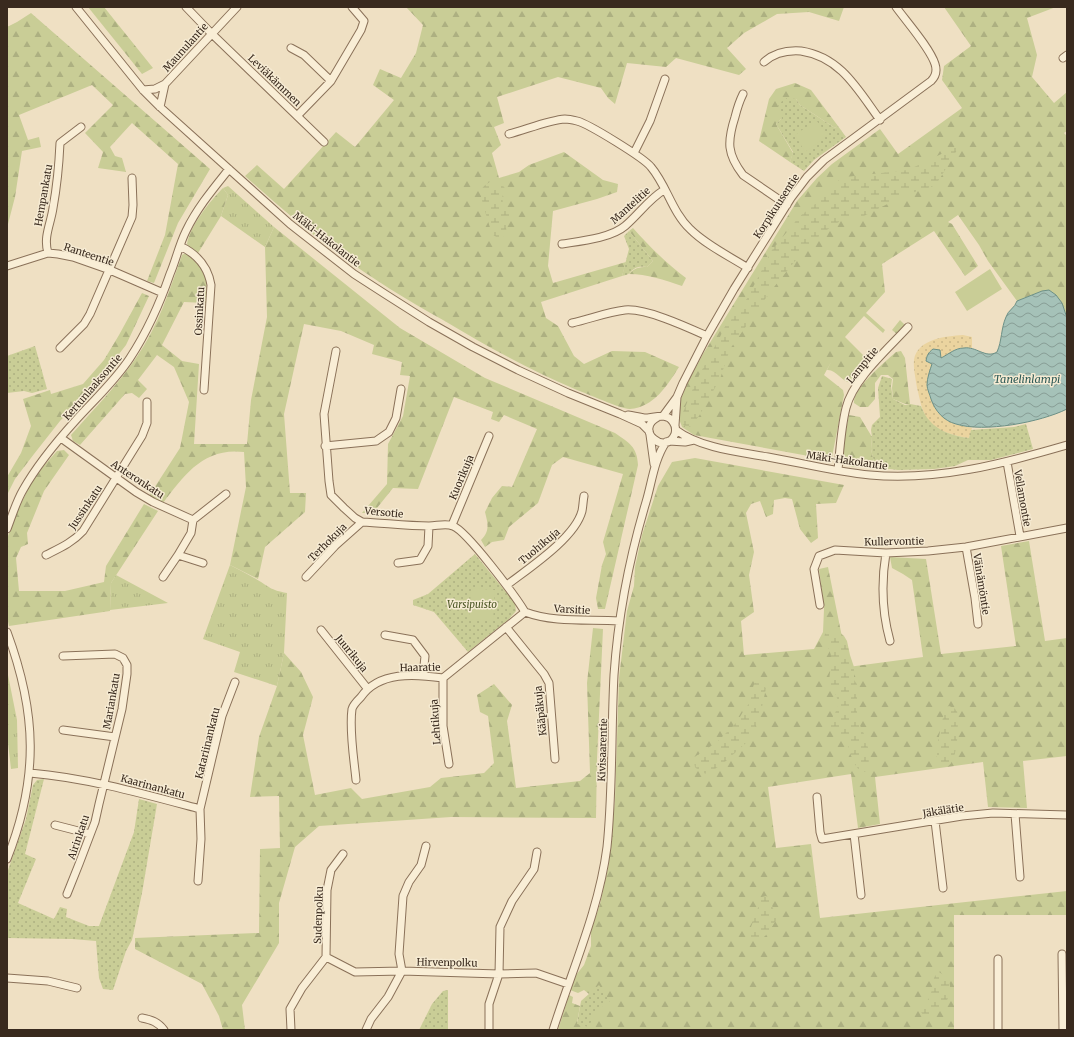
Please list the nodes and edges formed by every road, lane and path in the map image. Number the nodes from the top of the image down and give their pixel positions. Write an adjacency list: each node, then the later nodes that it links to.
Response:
1 (76, 7): 12 (street, Mäki-Hakolantie)
2 (186, 7): 6 (street, Leviäkämmen)
3 (236, 7): 6 (street, Maunulantie)
4 (352, 7): 10 (street)
5 (896, 7): 16 (street, Korpikuusentie)
6 (211, 33): 11 (street, Maunulantie); 15 (street, Leviäkämmen)
7 (291, 48): 10 (street)
8 (764, 62): 16 (street)
9 (665, 79): 20 (street)
10 (331, 81): 15 (street)
11 (165, 84): 12 (street, Maunulantie); 14 (street, Maunulantie)
12 (143, 90): 14 (street, Mäki-Hakolantie)
13 (743, 94): 24 (street)
14 (160, 107): 21 (street, Mäki-Hakolantie)
15 (297, 116): 19 (street, Leviäkämmen)
16 (880, 120): 24 (street, Korpikuusentie)
17 (81, 127): 27 (street, Hempankatu)
18 (509, 134): 20 (street)
19 (324, 142)
20 (634, 153): 23 (street)
21 (229, 169): 26 (street, Kertunlaaksontie); 41 (street, Mäki-Hakolantie)
22 (132, 178): 30 (street)
23 (664, 190): 25 (street, Mantelitie); 29 (street)
24 (787, 205): 29 (street, Korpikuusentie)
25 (562, 244)
26 (180, 246): 31 (street, Kertunlaaksontie); 38 (street, Ossinkatu)
27 (48, 253): 28 (street, Ranteentie); 30 (street, Ranteentie)
28 (7, 266)
29 (748, 268): 34 (street, Korpikuusentie)
30 (110, 270): 31 (street, Ranteentie); 35 (street)
31 (163, 293): 46 (street, Kertunlaaksontie)
32 (572, 323): 34 (street)
33 (908, 328): 53 (street, Lampitie)
34 (707, 336): 39 (street, Korpikuusentie)
35 (60, 348)
36 (336, 351): 50 (street, Versotie)
37 (401, 389): 50 (street)
38 (204, 390)
39 (677, 397): 42 (street, Korpikuusentie); 43 (street, Korpikuusentie)
40 (147, 402): 54 (street, Jussinkatu)
41 (620, 414): 42 (street, Mäki-Hakolantie); 44 (street, Mäki-Hakolantie)
42 (660, 416): 43 (street); 44 (street)
43 (675, 427): 47 (street, Mäki-Hakolantie); 48 (street)
44 (649, 433): 48 (street); 52 (street, Kivisaarentie)
45 (489, 436): 59 (street, Kuorikuja)
46 (61, 438): 54 (street, Anteronkatu); 62 (street, Kertunlaaksontie)
47 (694, 440): 48 (street, Mäki-Hakolantie); 53 (street, Mäki-Hakolantie)
48 (667, 442): 52 (street, Kivisaarentie)
49 (1067, 445): 51 (street, Mäki-Hakolantie)
50 (325, 446): 58 (street, Versotie)
51 (1007, 462): 53 (street, Mäki-Hakolantie); 63 (street, Vellamontie)
52 (654, 467): 75 (street, Kivisaarentie)
53 (838, 470)
54 (117, 478): 57 (street, Anteronkatu); 66 (street, Jussinkatu)
55 (226, 494): 57 (street)
56 (584, 496): 72 (street, Tuohikuja)
57 (193, 520): 67 (street)
58 (362, 522): 60 (street, Versotie); 71 (street, Terhokuja)
59 (452, 525): 60 (street, Versotie); 72 (street)
60 (429, 526): 69 (street)
61 (1067, 528): 63 (street, Vellamontie)
62 (7, 529)
63 (1020, 536): 64 (street, Kullervontie)
64 (966, 547): 65 (street, Kullervontie); 76 (street, Väinämöntie)
65 (886, 553): 73 (street, Kullervontie); 81 (street)
66 (46, 555)
67 (178, 555): 68 (street); 70 (street)
68 (203, 563)
69 (398, 563)
70 (163, 577)
71 (306, 577)
72 (507, 585): 74 (street)
73 (820, 605)
74 (526, 612): 75 (street, Varsitie); 77 (street, Haaratie)
75 (619, 621): 118 (street, Kivisaarentie)
76 (978, 624)
77 (506, 627): 85 (street, Haaratie); 90 (street, Kääpäkuja)
78 (321, 630): 87 (street, Juurikuja)
79 (7, 632): 82 (street)
80 (385, 635): 84 (street)
81 (890, 641)
82 (10, 649): 92 (street)
83 (63, 656): 89 (street, Mariankatu)
84 (424, 676): 85 (street, Haaratie); 87 (street, Haaratie)
85 (443, 678): 91 (street, Lehtikuja)
86 (234, 682): 96 (street, Katariinankatu)
87 (367, 688): 93 (street, Haaratie)
88 (63, 730): 89 (street)
89 (115, 737): 94 (street, Mariankatu)
90 (555, 759)
91 (449, 764)
92 (30, 773): 94 (street, Kaarinankatu); 106 (street)
93 (356, 780)
94 (104, 784): 96 (street, Kaarinankatu); 101 (street, Airinkatu)
95 (817, 797): 102 (street, Jäkälätie)
96 (200, 809): 108 (street)
97 (1015, 814): 98 (street, Jäkälätie); 99 (street, Jäkälätie); 107 (street)
98 (1067, 815)
99 (935, 821): 102 (street, Jäkälätie); 109 (street)
100 (55, 825): 101 (street)
101 (90, 834): 110 (street, Airinkatu)
102 (854, 834): 111 (street)
103 (426, 846): 115 (street)
104 (537, 852): 116 (street)
105 (343, 854): 113 (street, Sudenpolku)
106 (7, 859)
107 (1020, 877)
108 (198, 881)
109 (943, 888)
110 (67, 894)
111 (862, 895)
112 (1062, 954): 127 (street)
113 (326, 957): 115 (street, Hirvenpolku); 122 (street)
114 (998, 959): 126 (street)
115 (402, 971): 116 (street, Hirvenpolku); 123 (street)
116 (499, 974): 118 (street, Hirvenpolku); 124 (street)
117 (7, 978): 119 (street)
118 (568, 984): 125 (street, Kivisaarentie)
119 (77, 988)
120 (142, 1018): 121 (street)
121 (164, 1030)
122 (291, 1030)
123 (366, 1030)
124 (489, 1030)
125 (553, 1030)
126 (998, 1030)
127 (1063, 1030)

